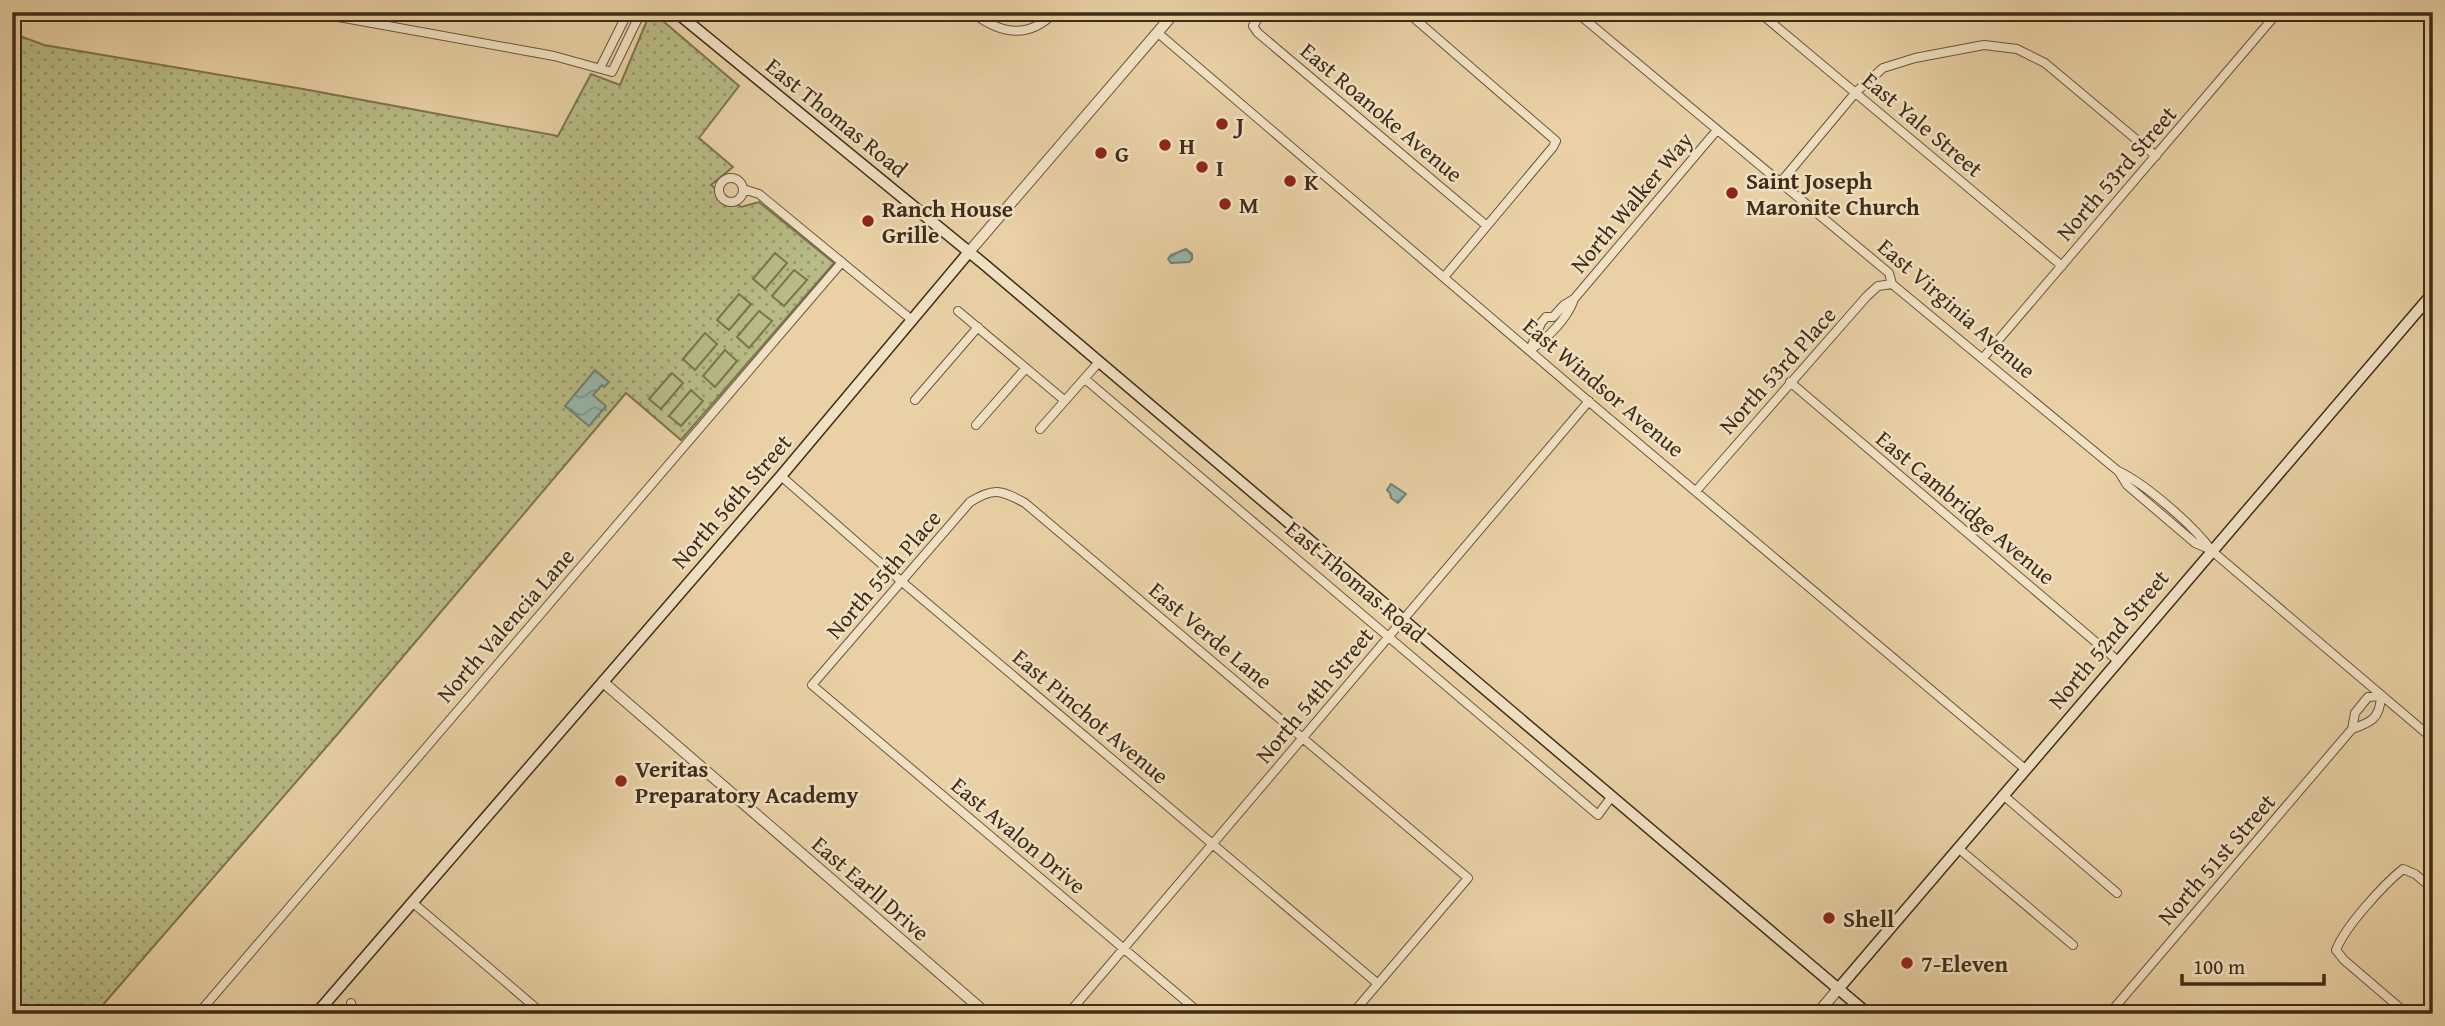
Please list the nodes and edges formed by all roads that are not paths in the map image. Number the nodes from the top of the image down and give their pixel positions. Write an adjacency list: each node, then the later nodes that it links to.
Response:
1 (311, 12): 14 (street)
2 (628, 12): 14 (street)
3 (641, 12): 14 (street)
4 (676, 12): 21 (main road, East Thomas Road)
5 (972, 12): 6 (street)
6 (1055, 12)
7 (1175, 12): 13 (street, North 56th Street)
8 (1262, 12): 20 (street, East Roanoke Avenue)
9 (1407, 12): 20 (street)
10 (1576, 12): 16 (street, East Virginia Avenue)
11 (1759, 12): 15 (street, East Yale Street)
12 (2278, 12): 17 (street, North 53rd Street)
13 (1158, 33): 21 (street, North 56th Street); 24 (street, East Windsor Avenue)
14 (600, 68)
15 (1856, 92): 17 (street); 18 (street); 23 (street, East Yale Street)
16 (1717, 130): 18 (street, East Virginia Avenue); 28 (street, North Walker Way)
17 (2156, 156): 23 (street, North 53rd Street)
18 (1780, 183): 25 (street, East Virginia Avenue)
19 (743, 189): 22 (street)
20 (1487, 226): 24 (street)
21 (969, 252): 29 (main road, North 56th Street); 33 (main road, East Thomas Road)
22 (842, 262): 29 (street); 69 (street, North Valencia Lane)
23 (2062, 265): 32 (street, North 53rd Street)
24 (1445, 276): 31 (street, East Windsor Avenue)
25 (1892, 284): 32 (street, East Virginia Avenue); 36 (street, North 53rd Place)
26 (2433, 293): 45 (main road, North 52nd Street)
27 (958, 311): 30 (street)
28 (1556, 319): 31 (street, North Walker Way); 31 (street, North Walker Way)
29 (912, 320): 42 (main road, North 56th Street)
30 (978, 327): 34 (street); 37 (street)
31 (1530, 350): 39 (street, East Windsor Avenue)
32 (1983, 358): 45 (street, East Virginia Avenue)
33 (1099, 362): 35 (street); 47 (main road, East Thomas Road)
34 (1027, 368): 38 (street); 40 (street)
35 (1085, 379): 38 (street); 48 (street, East Thomas Road)
36 (1790, 382): 43 (street, North 53rd Place); 49 (street, East Cambridge Avenue)
37 (915, 400)
38 (1065, 400): 41 (street)
39 (1590, 401): 43 (street, East Windsor Avenue); 47 (street, North 54th Street)
40 (976, 425)
41 (1040, 429)
42 (781, 476): 46 (street, East Pinchot Avenue); 50 (main road, North 56th Street)
43 (1696, 491): 56 (street, East Windsor Avenue)
44 (986, 492): 46 (street, North 55th Place); 54 (street, East Verde Lane)
45 (2211, 551): 49 (main road, North 52nd Street); 52 (street, East Virginia Avenue)
46 (901, 581): 51 (street, North 55th Place); 59 (street, East Pinchot Avenue)
47 (1402, 619): 48 (street, North 54th Street); 58 (main road, East Thomas Road)
48 (1388, 636): 54 (street, North 54th Street); 58 (street, East Thomas Road)
49 (2118, 661): 56 (main road, North 52nd Street)
50 (603, 682): 63 (main road, North 56th Street); 73 (street, East Earll Drive)
51 (812, 685): 65 (street, East Avalon Drive)
52 (2381, 696): 53 (street, North 51st Street); 53 (street, North 51st Street); 55 (street, East Virginia Avenue)
53 (2353, 729): 79 (street, North 51st Street)
54 (1303, 737): 59 (street, North 54th Street); 66 (street, East Verde Lane)
55 (2433, 739)
56 (2025, 769): 57 (main road, North 52nd Street)
57 (2003, 795): 60 (main road, North 52nd Street); 62 (street)
58 (1612, 796): 67 (main road, East Thomas Road)
59 (1212, 844): 65 (street, North 54th Street); 66 (street, East Pinchot Avenue)
60 (1958, 848): 64 (street); 67 (main road, North 52nd Street)
61 (2433, 889): 80 (street)
62 (2118, 893)
63 (412, 902): 70 (main road, North 56th Street); 72 (street)
64 (2073, 945)
65 (1124, 949): 74 (street, North 54th Street); 75 (street, East Avalon Drive)
66 (1377, 983): 76 (street)
67 (1839, 988): 77 (street, North 52nd Street); 78 (main road, East Thomas Road)
68 (351, 1003): 71 (street)
69 (198, 1014)
70 (316, 1014)
71 (354, 1014)
72 (543, 1014)
73 (987, 1014)
74 (1068, 1014)
75 (1201, 1014)
76 (1352, 1014)
77 (1817, 1014)
78 (1868, 1014)
79 (2109, 1014)
80 (2407, 1014)

